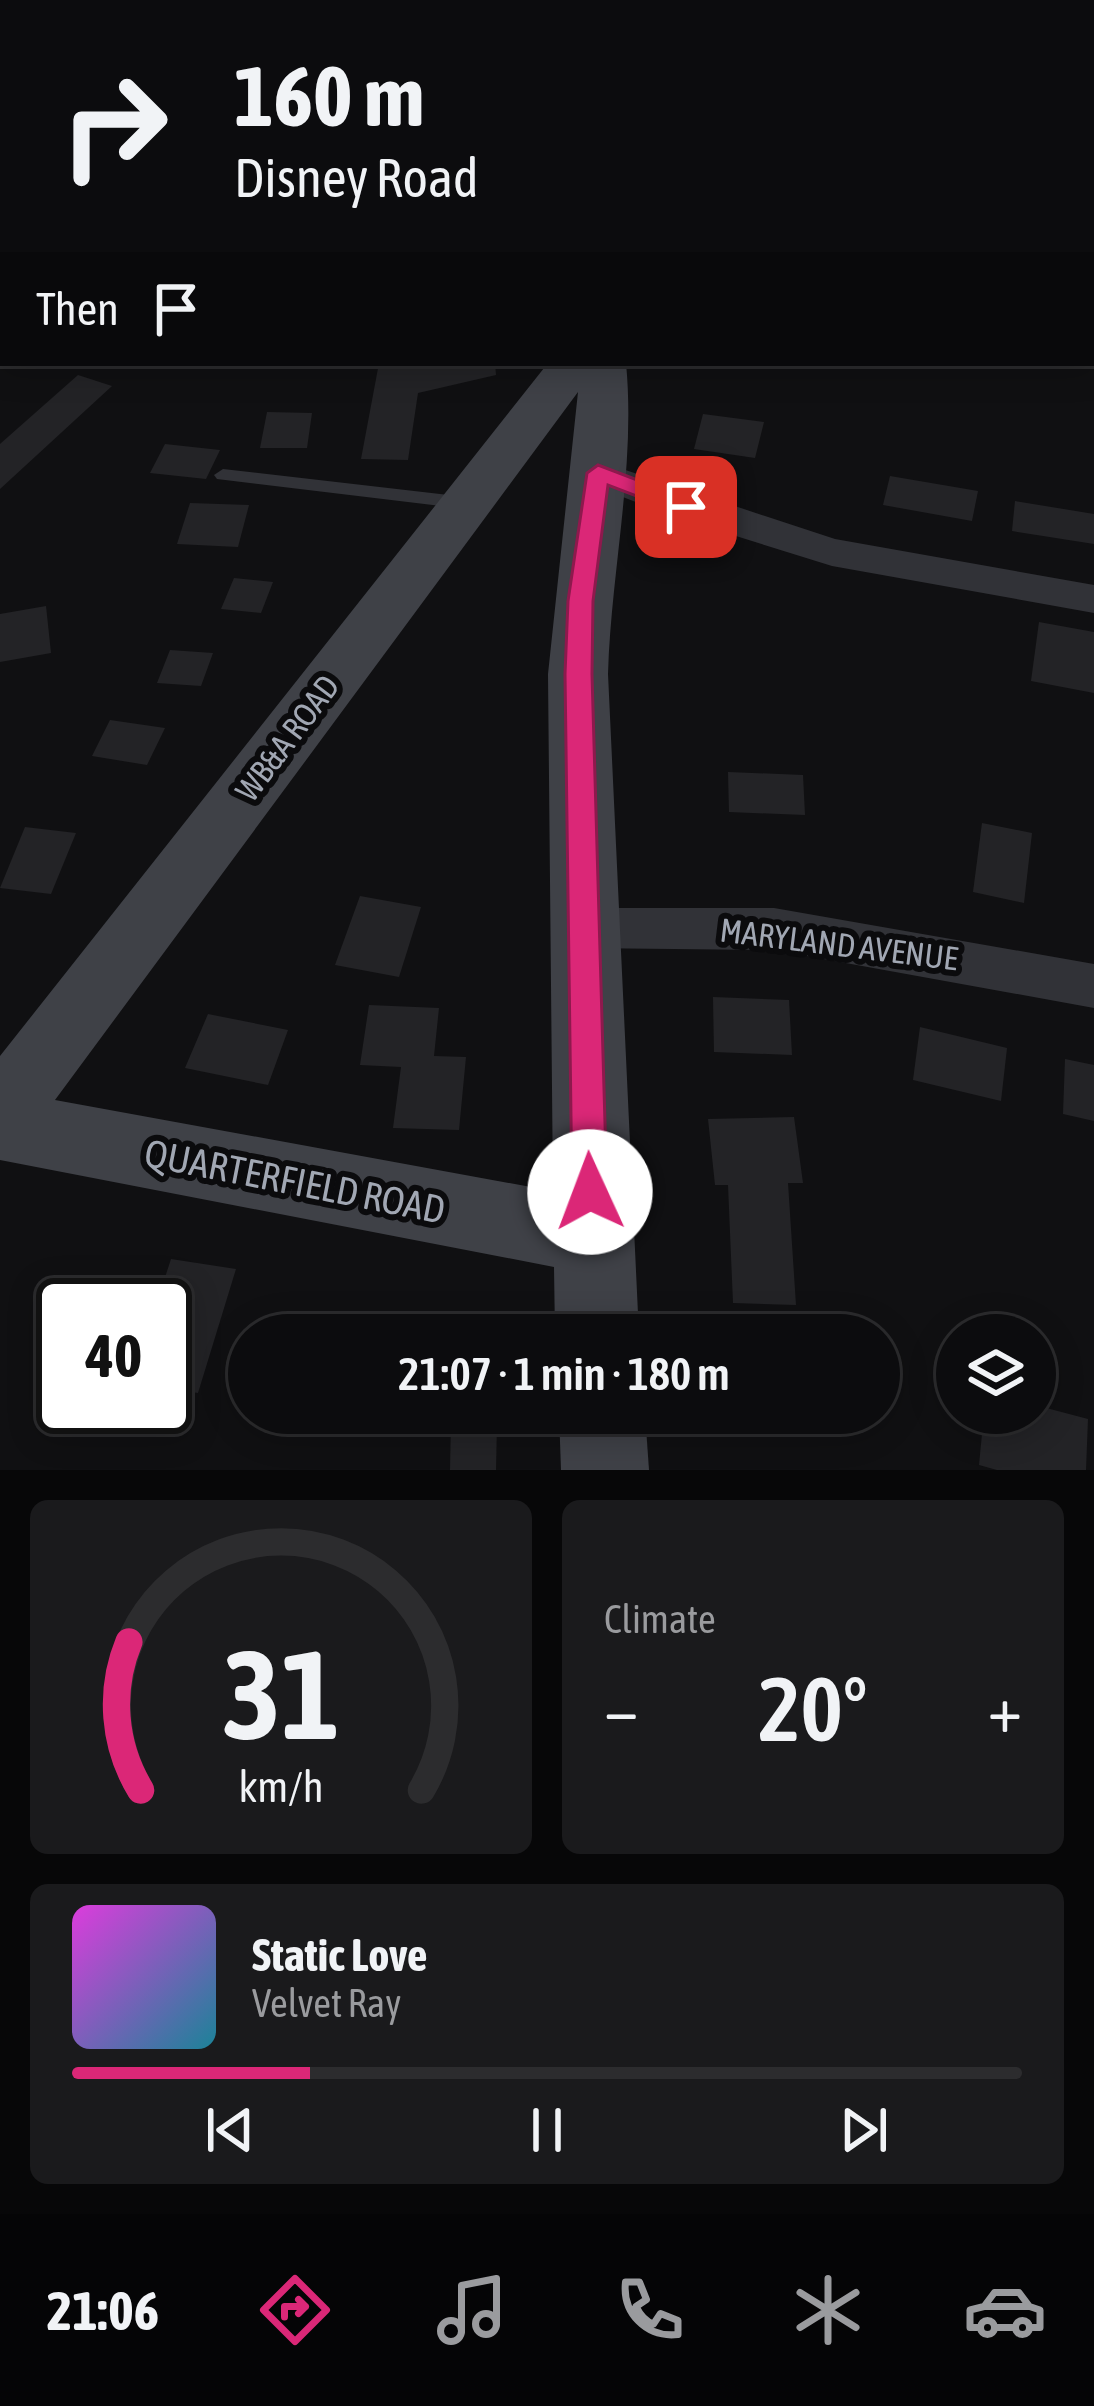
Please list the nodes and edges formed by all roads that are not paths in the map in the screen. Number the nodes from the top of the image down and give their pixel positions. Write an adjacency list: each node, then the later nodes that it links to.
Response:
1 (572, 366): 5 (street, WB&A ROAD)
2 (601, 366): 3 (street)
3 (598, 473): 6 (street); 7 (street)
4 (223, 475): 5 (lane)
5 (467, 503): 9 (street, WB&A ROAD)
6 (1094, 599)
7 (582, 928): 8 (street, MARYLAND AVENUE); 11 (street)
8 (1094, 986)
9 (0, 1114)
10 (0, 1126): 11 (street, QUARTERFIELD ROAD)
11 (591, 1236): 12 (street)
12 (596, 1314)
13 (603, 1434): 14 (street)
14 (605, 1470)

